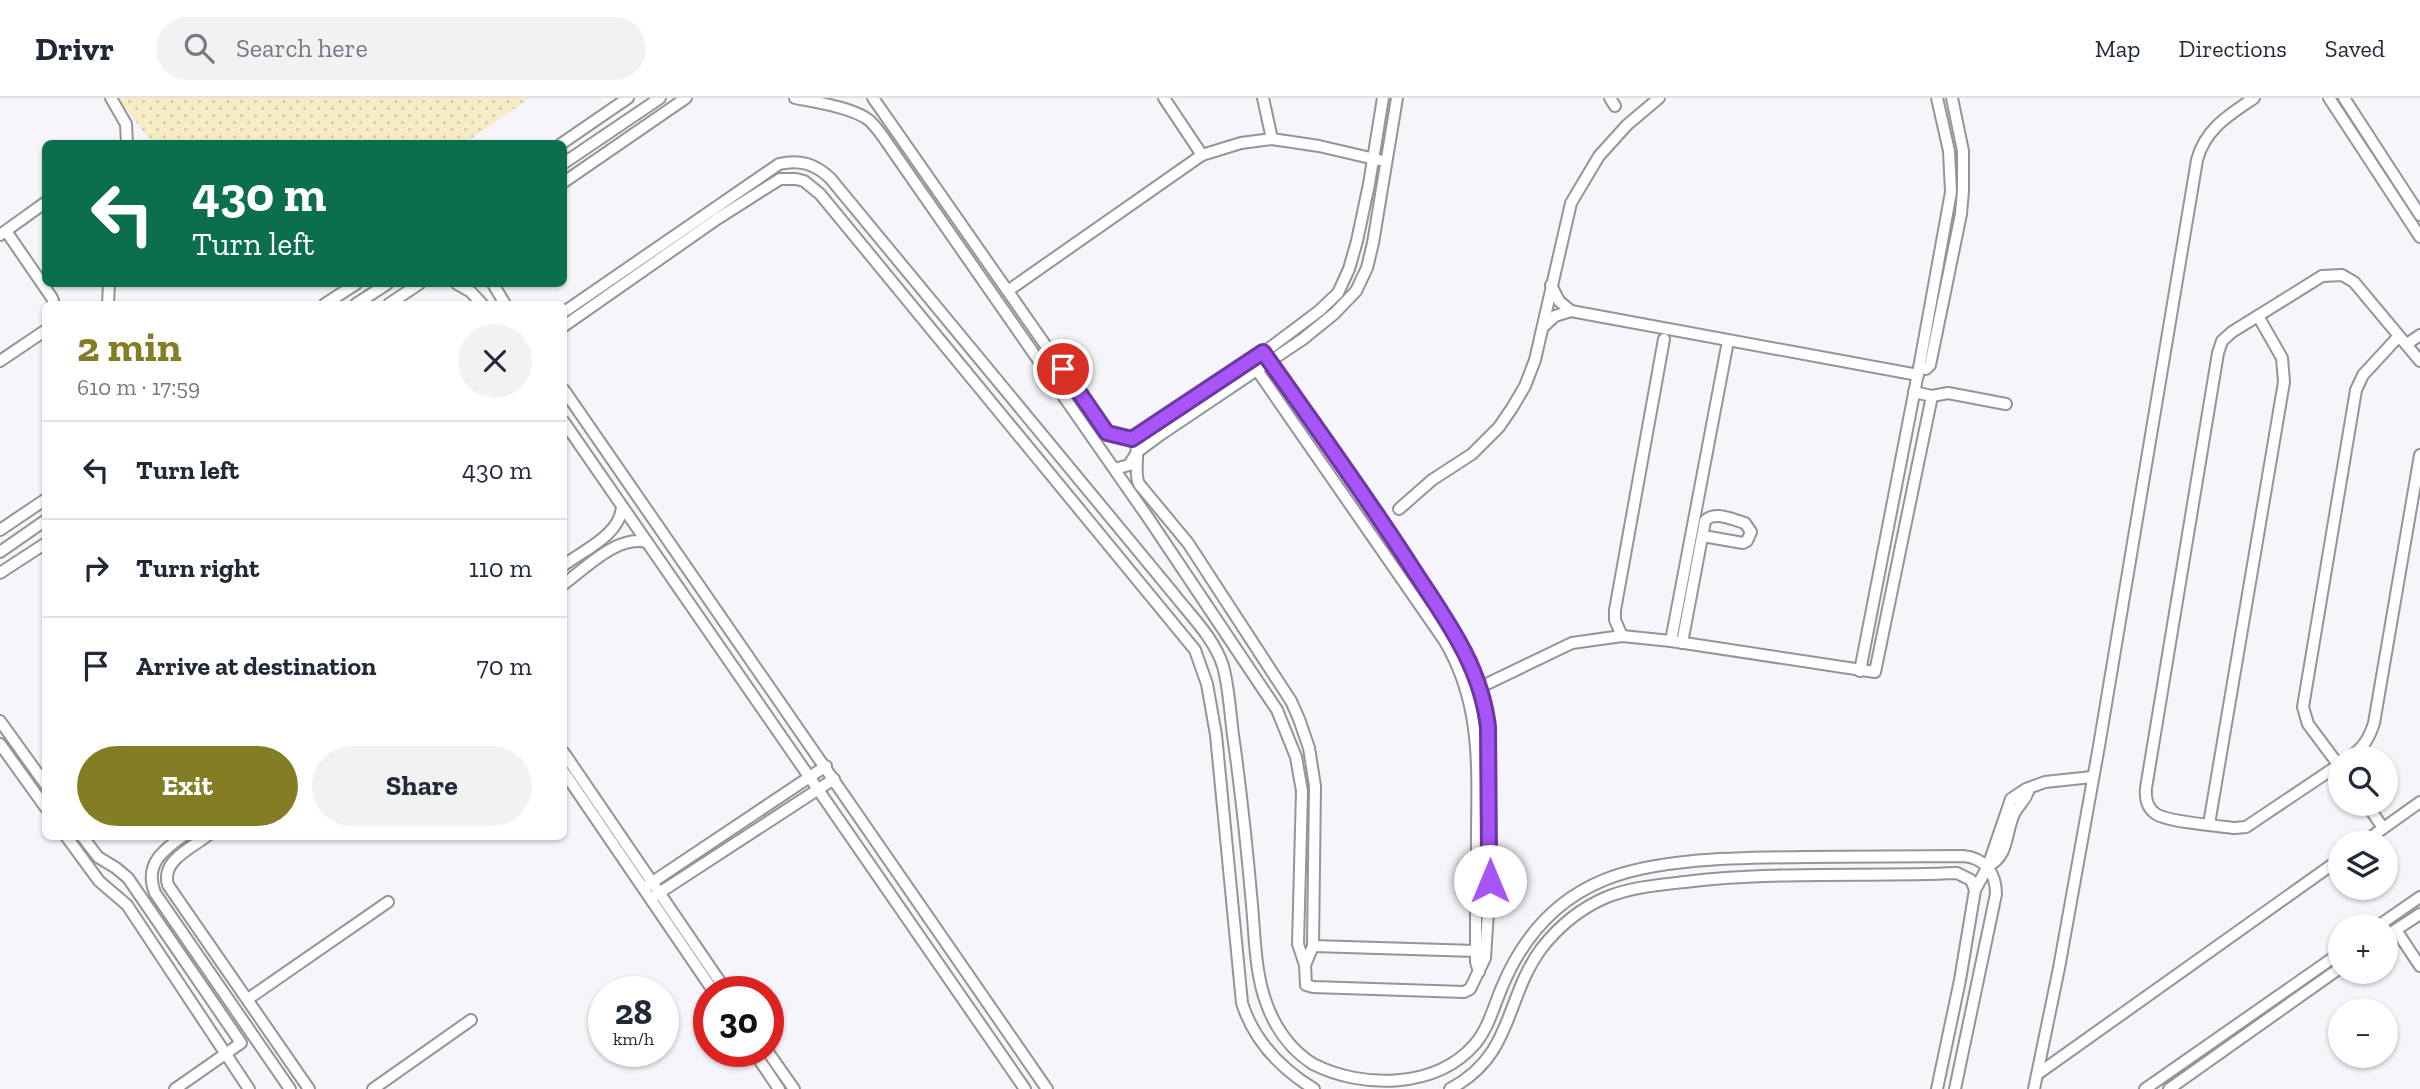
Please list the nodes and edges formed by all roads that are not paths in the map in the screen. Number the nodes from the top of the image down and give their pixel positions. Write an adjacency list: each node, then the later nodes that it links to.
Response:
1 (111, 98): 22 (street)
2 (628, 98): 23 (street)
3 (660, 98): 28 (street)
4 (686, 98): 30 (street)
5 (795, 98): 18 (street)
6 (839, 98): 18 (street)
7 (873, 98): 19 (street)
8 (1164, 98): 25 (street)
9 (1263, 98): 21 (street)
10 (1384, 98): 27 (street)
11 (1397, 98): 29 (street)
12 (1659, 98): 40 (street)
13 (1937, 98): 65 (street)
14 (1952, 98): 65 (street)
15 (2254, 98): 109 (street)
16 (2329, 98): 38 (street)
17 (2344, 98): 36 (street)
18 (824, 104): 20 (street)
19 (894, 126): 20 (street); 24 (street)
20 (881, 134): 26 (street)
21 (1272, 139): 25 (street); 27 (street)
22 (127, 140)
23 (567, 140)
24 (910, 150): 26 (street); 31 (street)
25 (1202, 155): 45 (street)
26 (898, 158): 32 (street)
27 (1373, 158): 29 (street); 60 (street)
28 (567, 161)
29 (1387, 162): 60 (street)
30 (567, 180)
31 (939, 190): 32 (street); 34 (street)
32 (926, 199): 35 (street)
33 (42, 205): 37 (street)
34 (950, 206): 35 (street); 45 (street)
35 (938, 215): 66 (street)
36 (2420, 215)
37 (3, 233): 39 (street)
38 (2420, 237)
39 (42, 285)
40 (1551, 285): 51 (street); 54 (street)
41 (350, 287): 46 (street)
42 (382, 287): 47 (street)
43 (414, 287): 48 (street)
44 (462, 287): 49 (street)
45 (1009, 290): 64 (street)
46 (329, 301)
47 (362, 301)
48 (394, 301)
49 (479, 301)
50 (567, 310): 82 (street)
51 (1571, 311): 54 (street); 58 (street)
52 (2258, 316): 59 (street); 116 (street); 116 (street)
53 (567, 324): 86 (street)
54 (1543, 327): 79 (street)
55 (42, 333): 61 (street)
56 (2420, 335): 59 (street)
57 (1664, 339): 95 (street)
58 (1728, 341): 65 (street); 96 (street)
59 (2403, 341): 62 (street); 103 (street)
60 (1266, 356): 63 (street); 81 (street)
61 (0, 361)
62 (2420, 361)
63 (1254, 365): 72 (street); 84 (street)
64 (1063, 369): 66 (street); 73 (street)
65 (1918, 372): 67 (street)
66 (1051, 377): 76 (street)
67 (1914, 392): 69 (street); 97 (street)
68 (567, 394): 105 (street)
69 (1932, 397): 70 (street); 97 (street)
70 (2006, 404)
71 (567, 426): 78 (street)
72 (1156, 430): 73 (street); 74 (street)
73 (1132, 439): 74 (street)
74 (1137, 452): 76 (street); 80 (street)
75 (2420, 455): 102 (street)
76 (1115, 469): 83 (street)
77 (42, 502): 87 (street)
78 (622, 507): 89 (street); 92 (street)
79 (1399, 509)
80 (1159, 511): 83 (street); 134 (street)
81 (1376, 512): 84 (street); 98 (street)
82 (1110, 518): 86 (street); 126 (street)
83 (1149, 519): 133 (street)
84 (1363, 522): 99 (street)
85 (42, 523): 91 (street)
86 (1096, 529): 172 (street)
87 (0, 530)
88 (1703, 536): 96 (street)
89 (647, 542): 94 (street); 108 (street)
90 (42, 546): 93 (street)
91 (0, 552)
92 (567, 563)
93 (0, 573)
94 (567, 581)
95 (1622, 636): 96 (street); 98 (street)
96 (1677, 642): 97 (street)
97 (1860, 671)
98 (1481, 687): 99 (street); 123 (street)
99 (1468, 693): 124 (street)
100 (0, 721): 110 (street)
101 (0, 744): 113 (street)
102 (2363, 746)
103 (2328, 751)
104 (567, 758): 135 (street)
105 (825, 766): 108 (street); 111 (street)
106 (2328, 774): 116 (street)
107 (567, 776): 135 (street)
108 (809, 777): 112 (street); 135 (street)
109 (2092, 777): 127 (street); 162 (street)
110 (42, 779)
111 (834, 779): 112 (street); 171 (street)
112 (817, 789): 137 (street); 170 (street)
113 (42, 802)
114 (2420, 802): 117 (street)
115 (2375, 816): 117 (street)
116 (2208, 824)
117 (2384, 828): 118 (street)
118 (2381, 830)
119 (69, 840): 157 (street)
120 (85, 840): 156 (street)
121 (178, 840): 165 (street)
122 (202, 840): 154 (street)
123 (1489, 855): 124 (street); 132 (street)
124 (1477, 858): 130 (street)
125 (1745, 858): 126 (street); 127 (street); 129 (street)
126 (1724, 859): 131 (street)
127 (1987, 866): 136 (street); 175 (street)
128 (2328, 868): 162 (street)
129 (1745, 876): 131 (street); 136 (street)
130 (1476, 877): 132 (street); 145 (street)
131 (1724, 877): 173 (street)
132 (1490, 881): 149 (street)
133 (1301, 884): 134 (street); 147 (street)
134 (1315, 884): 144 (street)
135 (648, 885): 137 (street)
136 (1975, 890): 174 (street)
137 (655, 896): 150 (street); 151 (street)
138 (2420, 897): 140 (street)
139 (388, 902): 154 (street)
140 (2395, 914)
141 (2420, 914): 142 (street)
142 (2398, 929)
143 (2398, 933): 148 (street)
144 (1313, 946): 145 (street); 147 (street)
145 (1476, 951): 149 (street)
146 (2328, 961): 153 (street)
147 (1305, 965): 149 (street)
148 (2420, 966)
149 (1479, 972)
150 (704, 976)
151 (715, 976)
152 (2328, 976): 155 (street)
153 (2278, 995): 155 (street); 177 (street)
154 (248, 999): 166 (street)
155 (2286, 1006): 178 (street)
156 (218, 1010): 157 (street); 159 (street)
157 (202, 1020): 159 (street)
158 (471, 1020): 167 (street)
159 (224, 1053): 163 (street); 164 (street)
160 (764, 1067): 168 (street)
161 (779, 1067): 169 (street)
162 (2039, 1073): 176 (street)
163 (175, 1089)
164 (249, 1089)
165 (290, 1089)
166 (309, 1089)
167 (373, 1089)
168 (779, 1089)
169 (794, 1089)
170 (1025, 1089)
171 (1047, 1089)
172 (1314, 1089)
173 (1450, 1089)
174 (1937, 1089)
175 (1955, 1089)
176 (2034, 1089)
177 (2145, 1089)
178 (2169, 1089)

